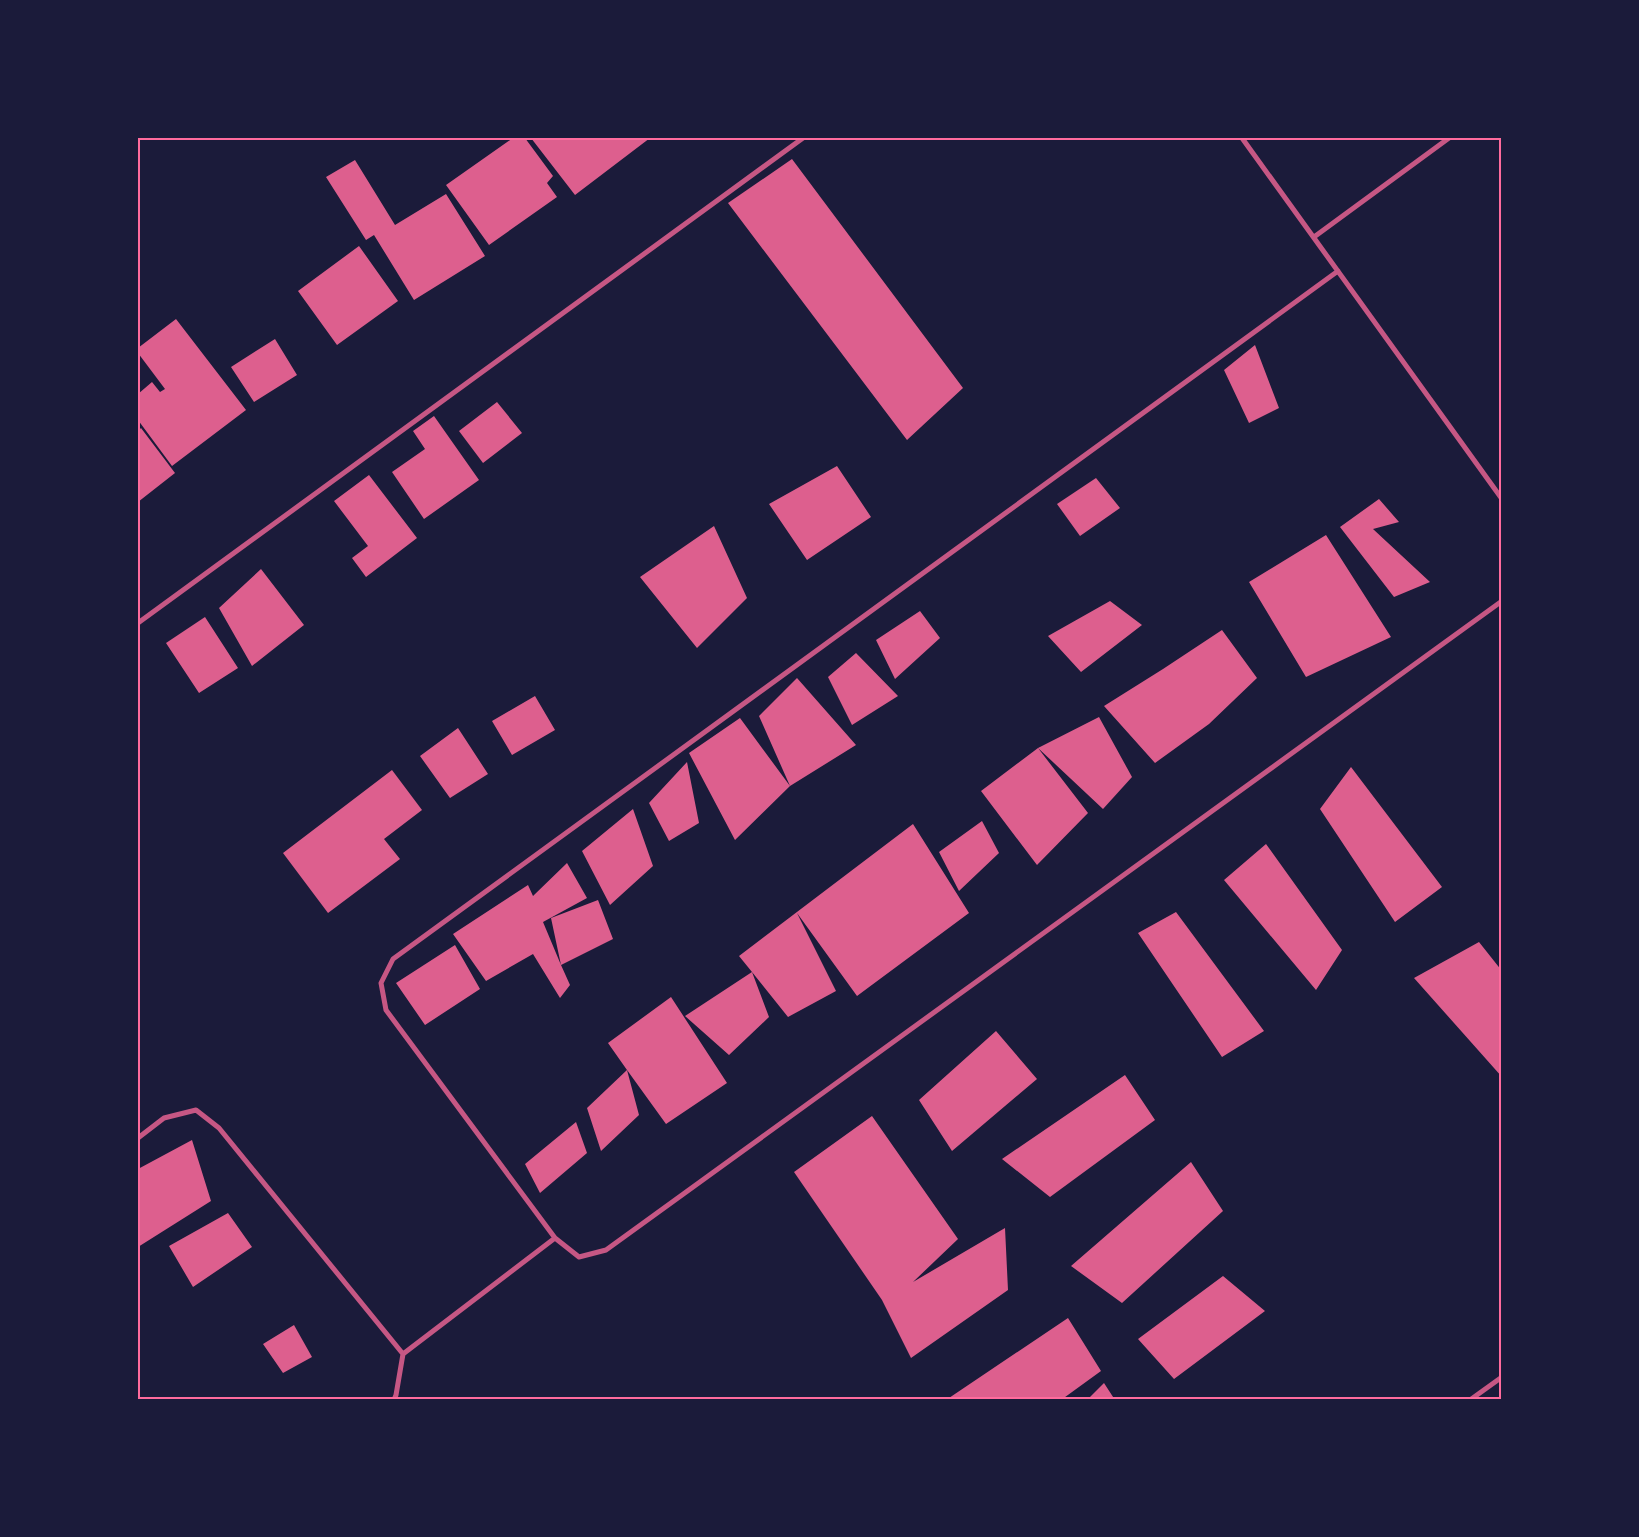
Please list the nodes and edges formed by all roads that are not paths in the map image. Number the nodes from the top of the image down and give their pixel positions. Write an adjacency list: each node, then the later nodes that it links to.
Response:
1 (803, 138): 8 (street)
2 (1242, 138): 4 (street)
3 (1449, 138): 4 (street)
4 (1314, 238): 5 (street)
5 (1338, 272): 6 (street); 10 (street)
6 (1502, 499)
7 (1502, 601): 10 (street)
8 (138, 623)
9 (138, 1138): 11 (street)
10 (555, 1238): 11 (street)
11 (403, 1354): 13 (street)
12 (1502, 1377): 14 (street)
13 (394, 1400)
14 (1470, 1400)

